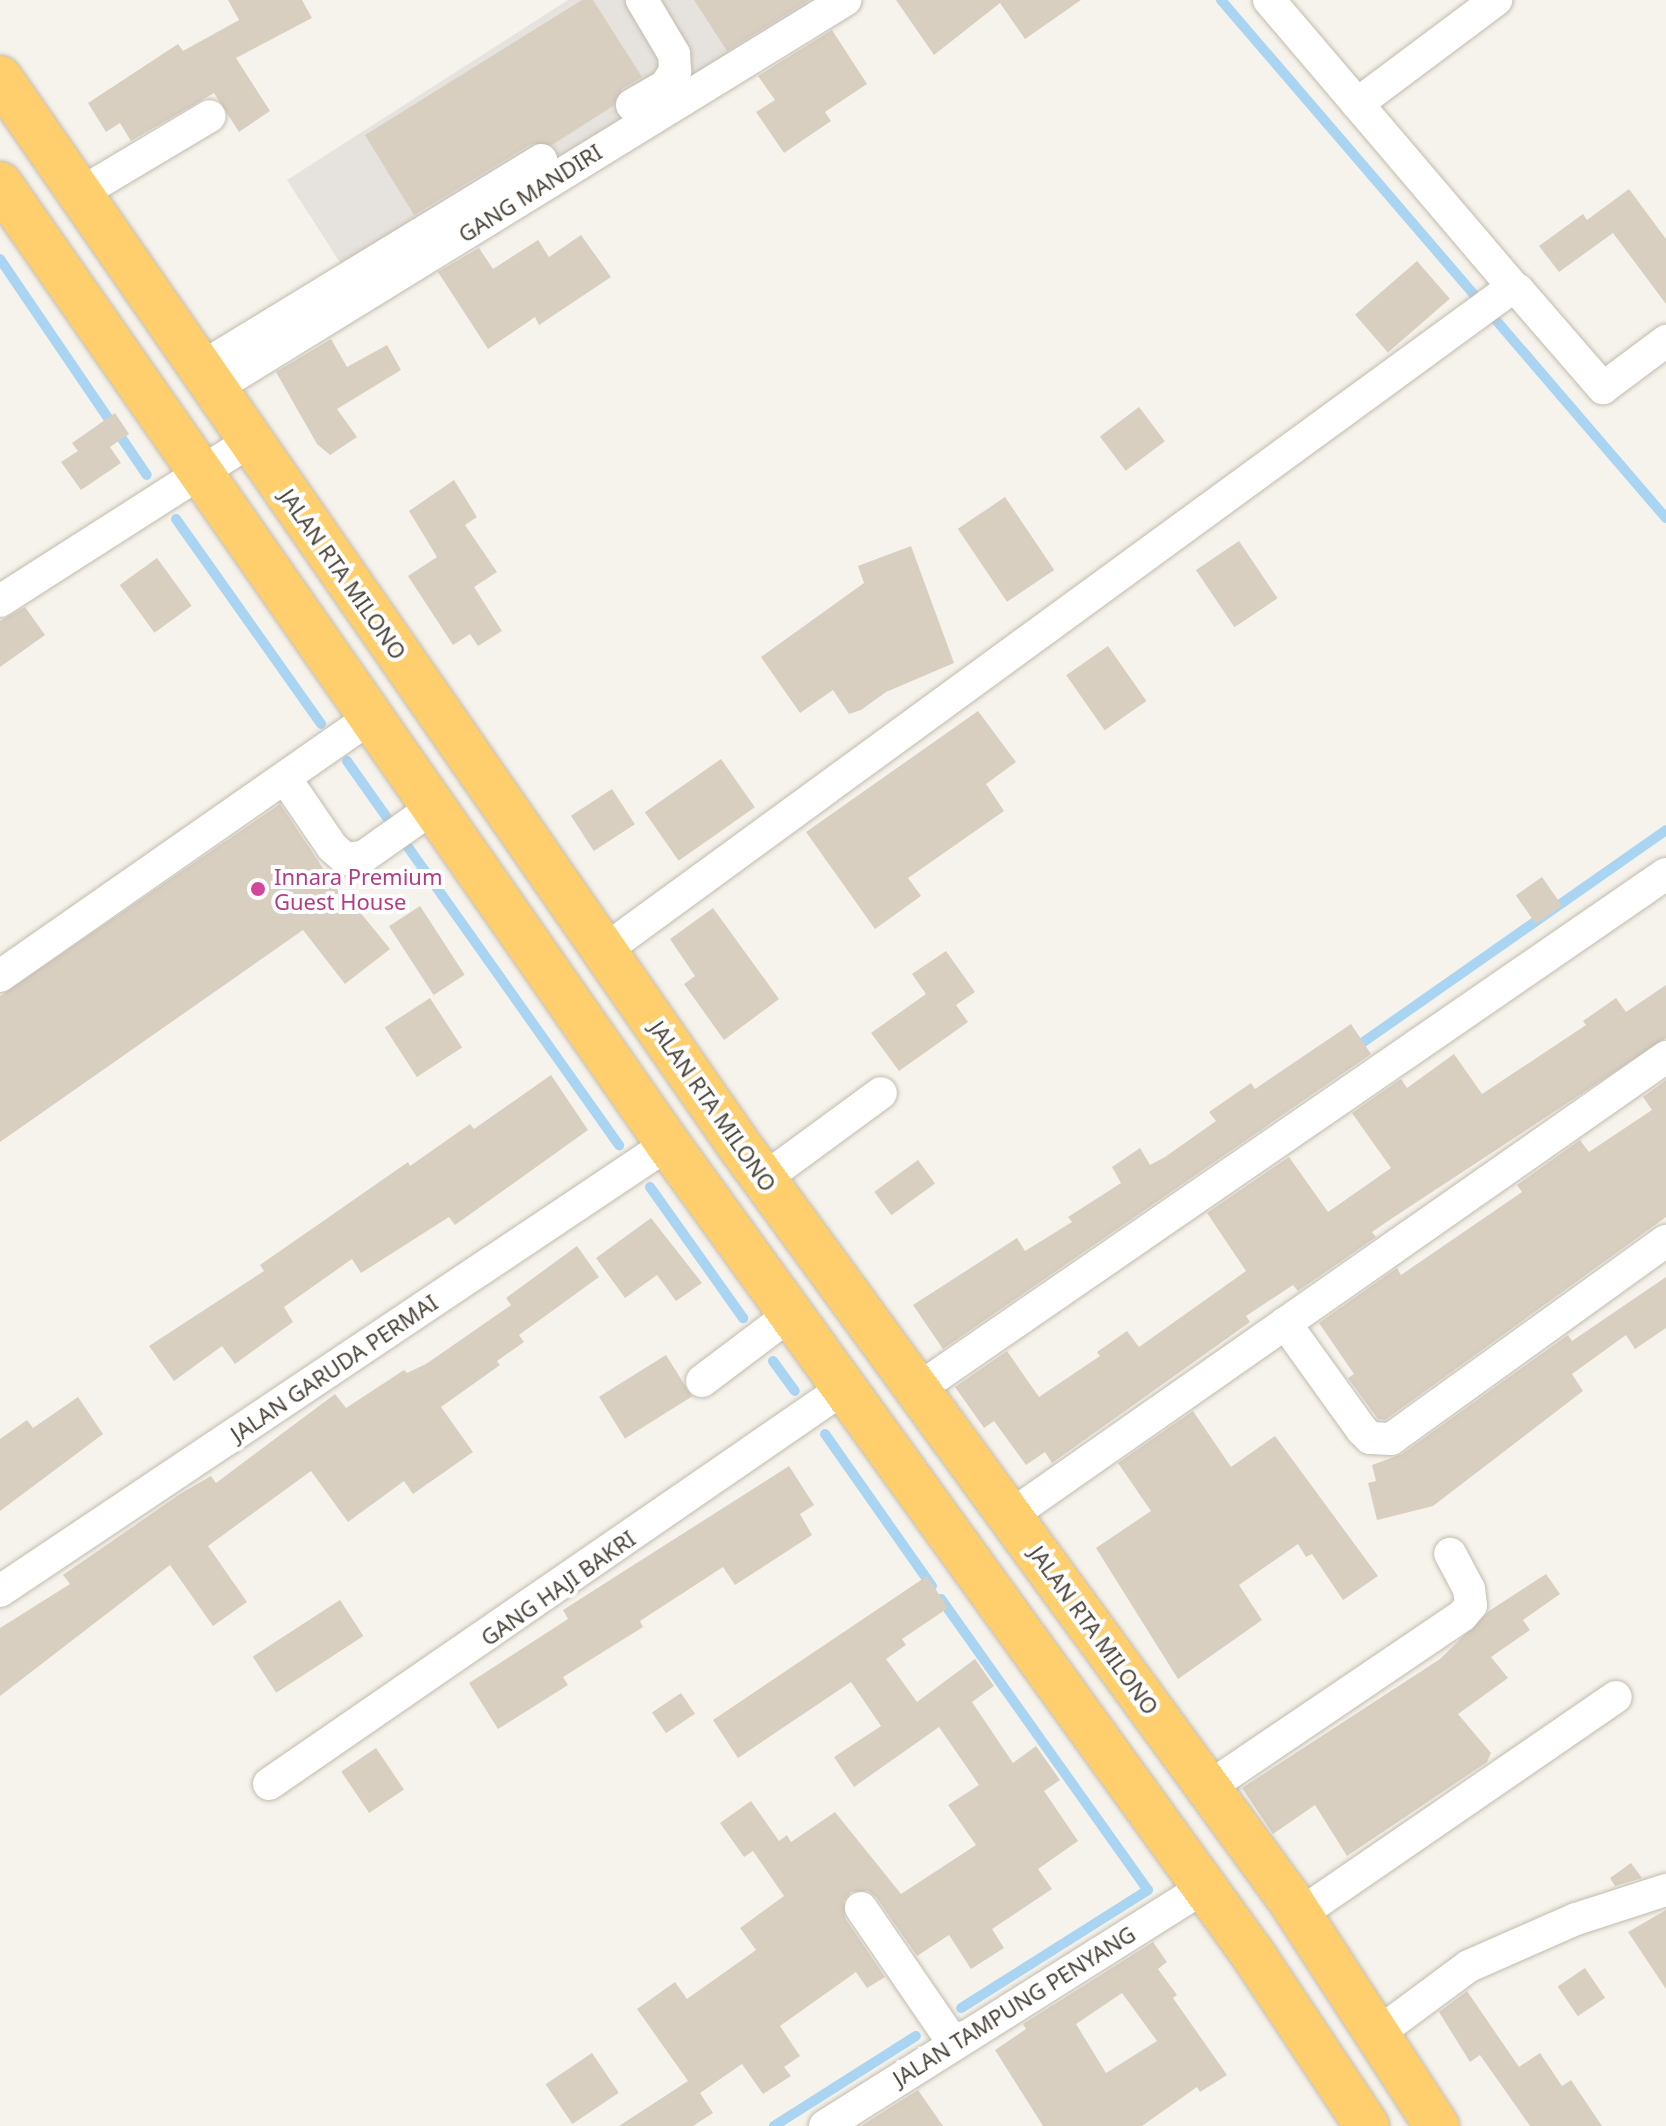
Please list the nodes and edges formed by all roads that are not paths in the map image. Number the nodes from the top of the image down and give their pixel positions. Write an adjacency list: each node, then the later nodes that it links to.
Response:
1 (642, 0): 12 (street)
2 (845, 0): 12 (street, GANG MANDIRI)
3 (1269, 0): 6 (street)
4 (1496, 0): 6 (street)
5 (0, 78): 9 (highway, JALAN RTA MILONO)
6 (1357, 104): 10 (street)
7 (210, 116): 9 (street)
8 (0, 184): 14 (highway)
9 (79, 194): 12 (highway, JALAN RTA MILONO)
10 (1495, 302): 11 (street); 20 (street)
11 (1666, 341)
12 (208, 378): 13 (highway, JALAN RTA MILONO)
13 (250, 441): 14 (street); 20 (highway, JALAN RTA MILONO)
14 (201, 472): 15 (street); 16 (highway)
15 (0, 601)
16 (371, 717): 17 (street); 18 (highway)
17 (285, 778): 18 (street); 21 (street)
18 (434, 807): 24 (highway)
19 (1666, 874): 31 (street)
20 (605, 950): 25 (highway, JALAN RTA MILONO)
21 (0, 976)
22 (1666, 1057): 28 (street)
23 (881, 1093): 25 (street)
24 (668, 1144): 27 (highway); 34 (street, JALAN GARUDA PERMAI)
25 (764, 1179): 31 (highway, JALAN RTA MILONO)
26 (1666, 1241): 28 (street)
27 (791, 1314): 29 (street); 30 (highway)
28 (1285, 1323): 32 (street)
29 (702, 1381)
30 (844, 1388): 36 (street, GANG HAJI BAKRI); 38 (highway)
31 (918, 1389): 32 (highway, JALAN RTA MILONO)
32 (1010, 1516): 37 (highway, JALAN RTA MILONO)
33 (1450, 1554): 37 (street)
34 (0, 1591)
35 (1616, 1697): 41 (street)
36 (269, 1784)
37 (1209, 1787): 41 (highway, JALAN RTA MILONO)
38 (1205, 1887): 43 (street, JALAN TAMPUNG PENYANG); 45 (highway)
39 (1666, 1890): 42 (street)
40 (861, 1908): 43 (street)
41 (1300, 1914): 42 (highway, JALAN RTA MILONO)
42 (1377, 2034): 46 (highway, JALAN RTA MILONO)
43 (954, 2044): 44 (street, JALAN TAMPUNG PENYANG)
44 (825, 2126)
45 (1367, 2126)
46 (1437, 2126)

